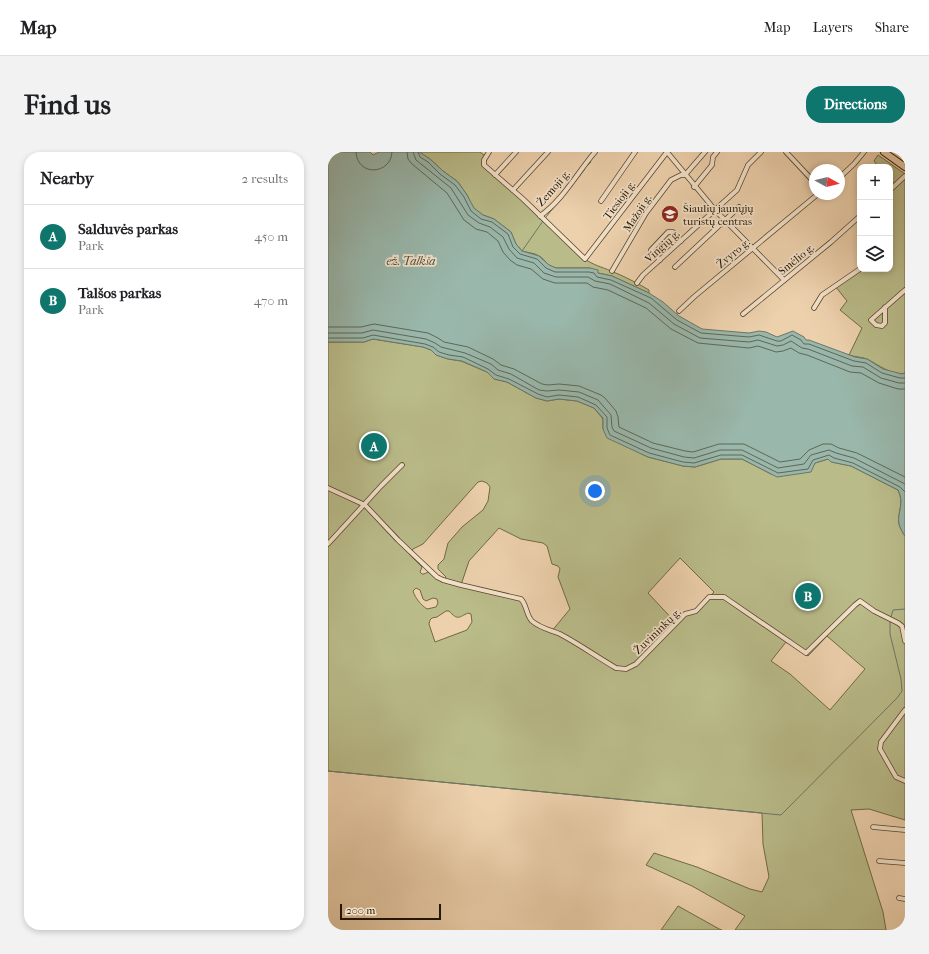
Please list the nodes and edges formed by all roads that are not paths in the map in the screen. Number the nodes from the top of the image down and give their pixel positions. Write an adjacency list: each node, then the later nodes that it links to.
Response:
1 (489, 152): 15 (street)
2 (516, 152): 15 (street)
3 (548, 152): 21 (street)
4 (595, 152): 26 (street, Žemoji g.)
5 (635, 152): 23 (street)
6 (667, 152): 16 (street); 26 (street, Tiesioji g.)
7 (705, 152): 16 (street)
8 (717, 152): 19 (street)
9 (761, 152): 25 (street, Vingių g.)
10 (786, 152): 18 (street)
11 (864, 152): 14 (street)
12 (884, 152): 13 (highway)
13 (905, 167)
14 (845, 172)
15 (495, 175): 21 (street)
16 (685, 175): 19 (street); 33 (street, Mažoji g.)
17 (905, 176): 20 (street)
18 (809, 177)
19 (694, 187): 25 (street)
20 (893, 187)
21 (513, 190): 26 (street)
22 (811, 200): 30 (street, Žvyro g.)
23 (601, 201)
24 (740, 207): 28 (street)
25 (715, 210): 28 (street); 29 (street, Vingių g.)
26 (540, 216)
27 (857, 219): 35 (street, Smėlio g.)
28 (725, 220): 30 (street); 32 (street)
29 (681, 241): 31 (street, Vingių g.); 31 (street)
30 (753, 248): 35 (street); 40 (street, Žvyro g.)
31 (660, 260): 36 (street, Vingių g.)
32 (674, 267)
33 (612, 271)
34 (857, 271): 39 (street)
35 (784, 280): 41 (street, Smėlio g.)
36 (637, 283)
37 (905, 290): 38 (street)
38 (885, 307): 38 (street)
39 (814, 308)
40 (679, 311)
41 (743, 314)
42 (402, 465): 44 (street)
43 (328, 488): 44 (street, Žuvininkų g.)
44 (365, 505): 45 (street); 46 (street, Žuvininkų g.)
45 (328, 544)
46 (905, 640)
47 (905, 710): 48 (street)
48 (905, 781)
49 (873, 827): 50 (street)
50 (905, 830)
51 (879, 861): 52 (street)
52 (905, 863)
53 (899, 898): 54 (street)
54 (905, 899)

